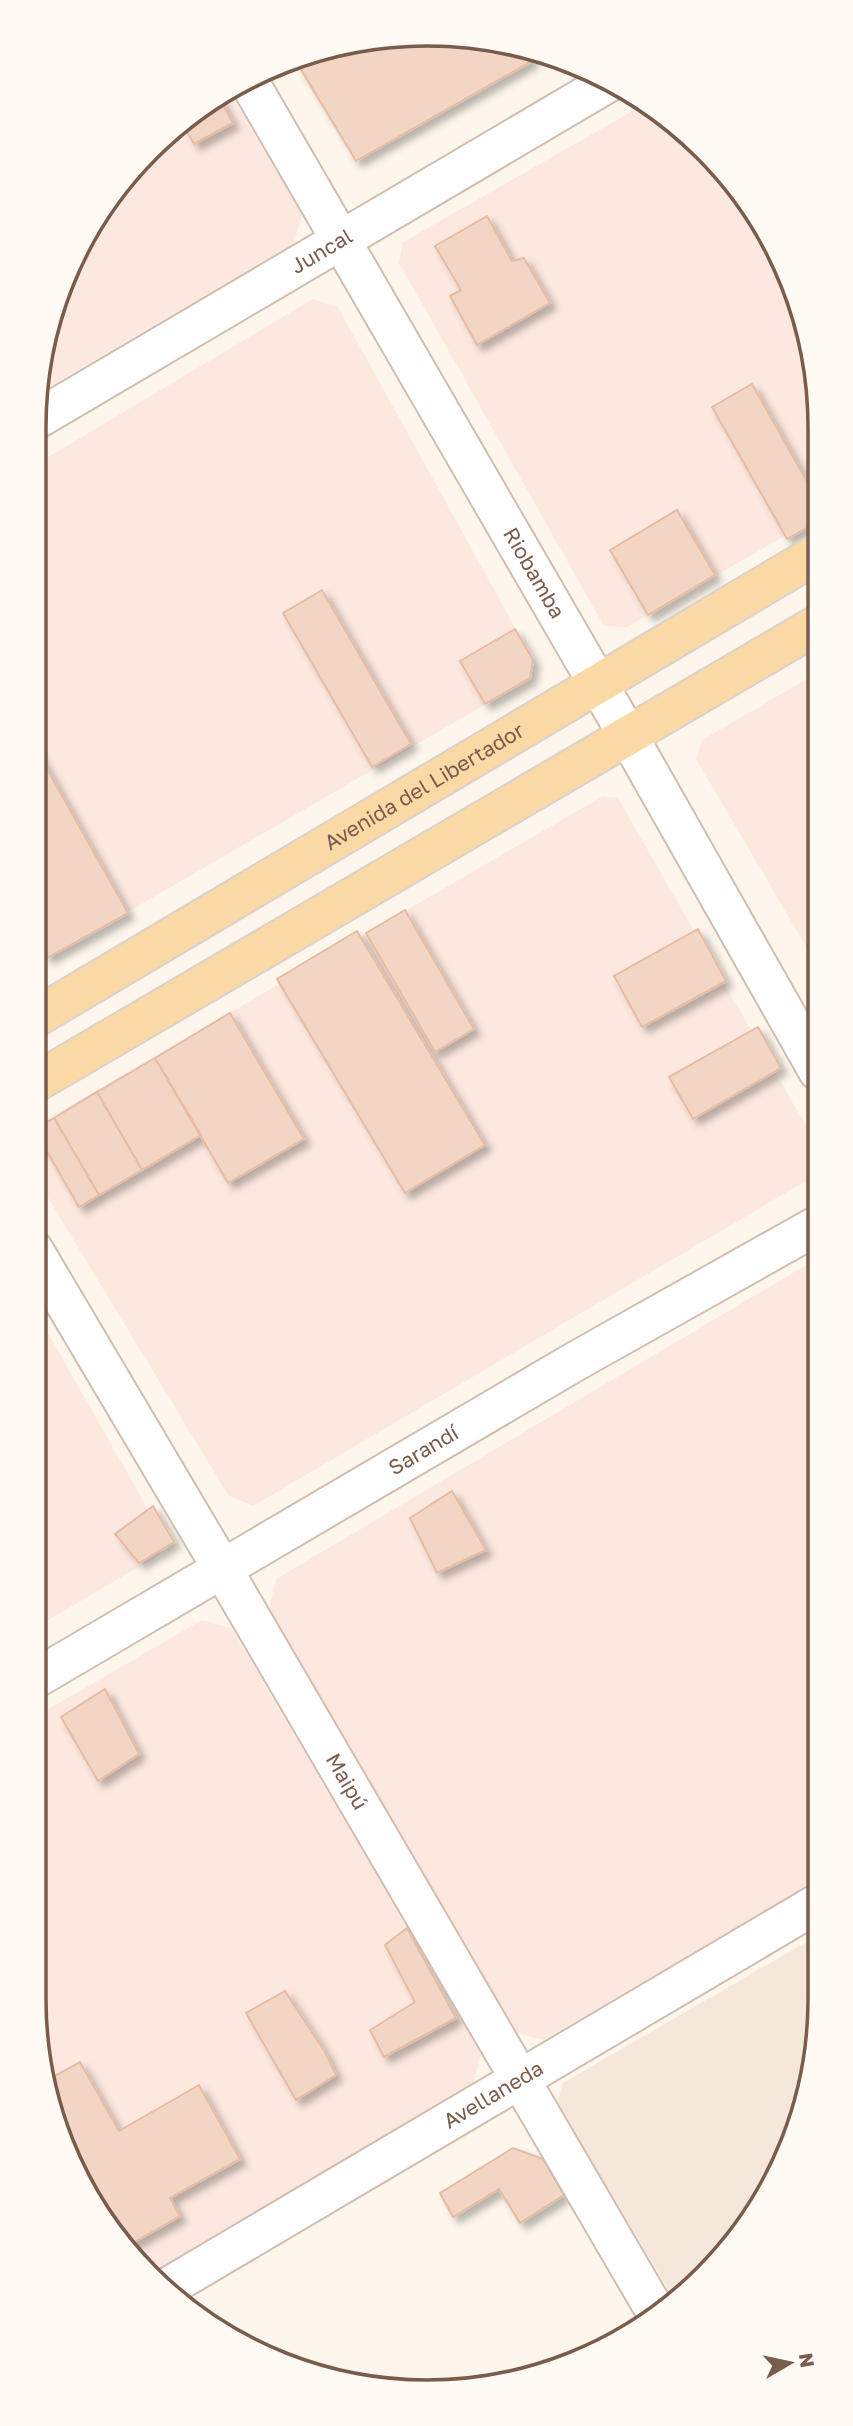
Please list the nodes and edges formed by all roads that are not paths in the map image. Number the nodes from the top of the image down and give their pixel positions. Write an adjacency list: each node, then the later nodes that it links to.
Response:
1 (253, 88): 3 (street, Riobamba)
2 (600, 88): 3 (street, Juncal)
3 (343, 241): 4 (street, Juncal); 7 (street, Riobamba)
4 (45, 414)
5 (808, 559): 7 (main road, Avenida del Libertador)
6 (808, 630): 8 (main road)
7 (598, 684): 8 (street, Riobamba); 9 (main road, Avenida del Libertador)
8 (627, 734): 10 (street, Riobamba); 11 (main road)
9 (45, 1012)
10 (808, 1053)
11 (45, 1077)
12 (808, 1231): 14 (street, Sarandí)
13 (45, 1269): 14 (street, Maipú)
14 (223, 1570): 15 (street, Sarandí); 17 (street, Maipú)
15 (45, 1672)
16 (808, 1909): 17 (street, Avellaneda)
17 (519, 2080): 18 (street, Avellaneda); 19 (street, Maipú)
18 (173, 2284)
19 (652, 2306)

